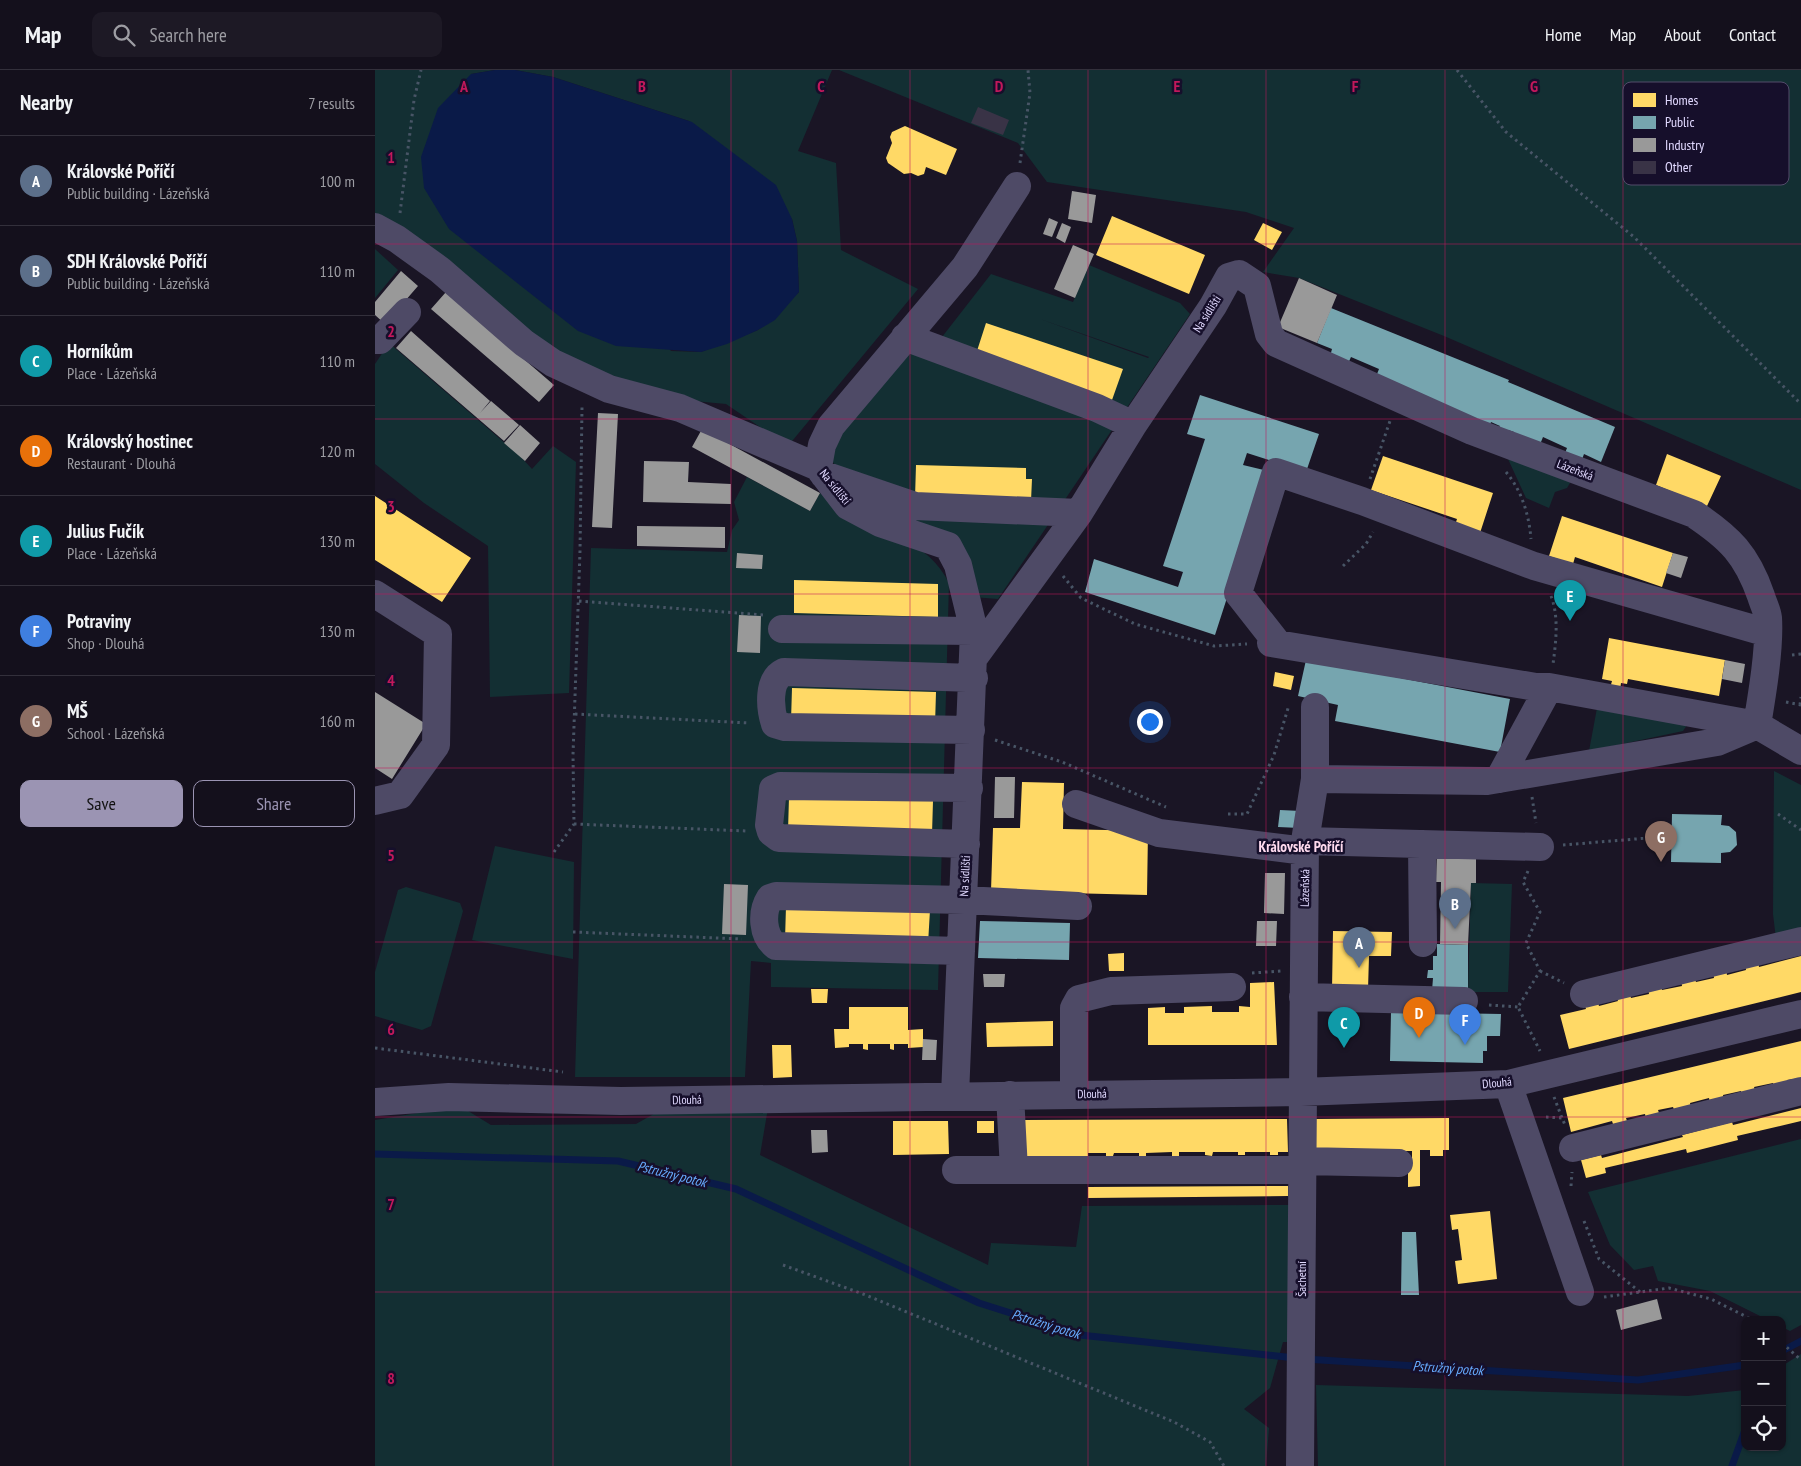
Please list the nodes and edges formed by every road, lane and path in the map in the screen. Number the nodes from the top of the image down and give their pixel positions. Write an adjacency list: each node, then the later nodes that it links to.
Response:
1 (421, 70): 5 (path)
2 (1027, 70): 4 (path)
3 (1457, 70): 11 (path)
4 (1017, 186): 8 (street, Na sídlišti)
5 (386, 233): 14 (street)
6 (1229, 277): 10 (street, Lázeňská); 13 (street, Na sídlišti)
7 (407, 312): 9 (street)
8 (905, 338): 13 (street); 14 (street, Na sídlišti)
9 (375, 340)
10 (1399, 397): 15 (path); 23 (street, Lázeňská)
11 (1801, 404)
12 (582, 407): 21 (path)
13 (1133, 425): 16 (street, Na sídlišti)
14 (821, 471): 16 (street); 25 (street, Na sídlišti)
15 (1362, 501): 23 (street); 24 (street)
16 (1079, 513): 18 (street, Na sídlišti)
17 (1376, 527): 19 (path)
18 (1047, 556): 24 (path); 25 (street, Na sídlišti)
19 (1343, 566)
20 (375, 594): 39 (street)
21 (579, 600): 22 (path); 30 (path)
22 (783, 629): 25 (street)
23 (1768, 632): 32 (street, Lázeňská)
24 (1274, 644): 26 (street)
25 (974, 655): 31 (street); 33 (street, Na sídlišti)
26 (1549, 687): 32 (street); 37 (street)
27 (1801, 697): 28 (path)
28 (1800, 705)
29 (1315, 707): 36 (street, Lázeňská); 42 (path)
30 (575, 714): 31 (path); 44 (path)
31 (775, 724): 33 (street)
32 (1757, 725): 34 (street); 35 (street)
33 (971, 730): 38 (street, Na sídlišti); 41 (path)
34 (1801, 751)
35 (1529, 774): 37 (street); 51 (path)
36 (1315, 779): 37 (street); 50 (street, Lázeňská)
37 (1499, 779)
38 (969, 788): 46 (street); 48 (street, Na sídlišti)
39 (375, 801)
40 (1076, 804): 50 (street)
41 (1175, 810)
42 (1220, 814)
43 (1779, 814): 45 (path)
44 (574, 824): 46 (path); 52 (path)
45 (1801, 830)
46 (771, 832): 48 (street)
47 (1672, 836): 51 (path)
48 (966, 844): 53 (street, Na sídlišti)
49 (1422, 844): 50 (street); 51 (street); 58 (street)
50 (1305, 846): 60 (street, Lázeňská)
51 (1540, 847)
52 (554, 852)
53 (964, 900): 54 (street); 56 (street); 59 (street, Na sídlišti)
54 (1078, 906)
55 (573, 932): 56 (path)
56 (768, 940): 59 (street)
57 (1801, 941): 62 (street)
58 (1423, 943)
59 (961, 951): 74 (street, Na sídlišti)
60 (1304, 970): 61 (path); 63 (street, Lázeňská)
61 (1232, 987): 71 (street)
62 (1585, 994)
63 (1303, 997): 64 (street); 70 (street, Lázeňská)
64 (1464, 1001)
65 (1801, 1014): 68 (street, Dlouhá)
66 (375, 1048): 67 (path)
67 (563, 1072)
68 (1508, 1084): 70 (street, Dlouhá); 86 (street)
69 (1801, 1091): 77 (street)
70 (1301, 1092): 71 (street, Dlouhá); 79 (street, Šachetní)
71 (1075, 1094): 73 (street, Dlouhá)
72 (1552, 1094): 76 (path)
73 (1009, 1095): 74 (street, Dlouhá); 81 (street)
74 (955, 1096): 75 (street, Dlouhá)
75 (375, 1102)
76 (1562, 1118)
77 (1573, 1148)
78 (1399, 1163): 79 (street)
79 (1303, 1165): 81 (street); 92 (street, Šachetní)
80 (956, 1170): 81 (street)
81 (1013, 1170)
82 (1571, 1186): 83 (path)
83 (1574, 1195)
84 (1581, 1213): 87 (path)
85 (783, 1266): 91 (path)
86 (1580, 1292): 87 (path)
87 (1641, 1292): 88 (path)
88 (1745, 1316)
89 (1786, 1347): 90 (path)
90 (1800, 1359)
91 (1224, 1466)
92 (1300, 1466)

